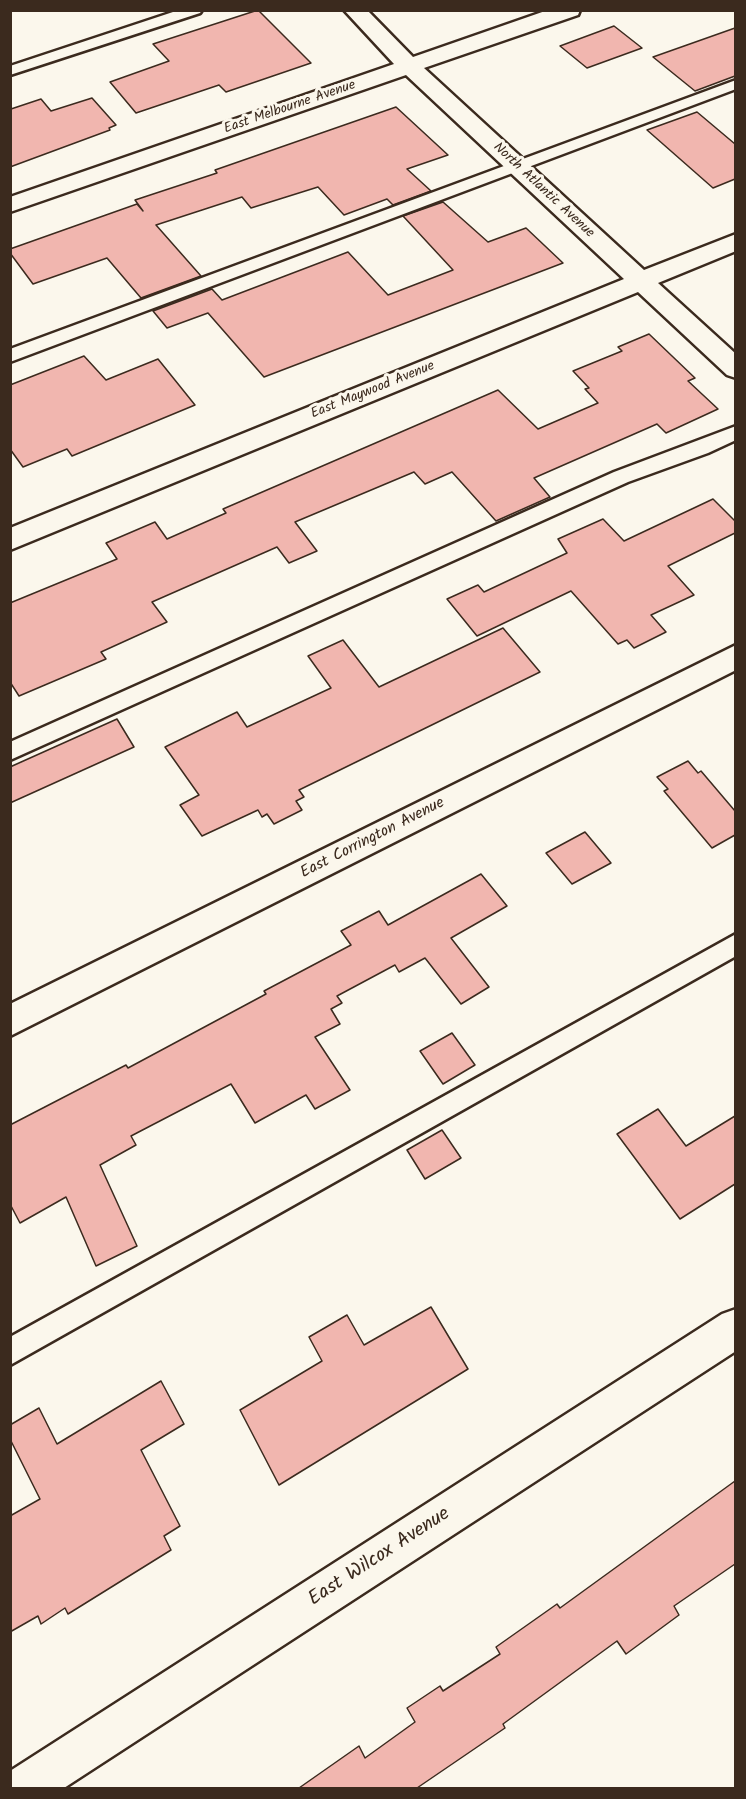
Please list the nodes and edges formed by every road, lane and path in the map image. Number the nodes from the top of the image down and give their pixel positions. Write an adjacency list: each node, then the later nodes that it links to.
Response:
1 (195, 10): 5 (lane)
2 (354, 10): 4 (street, North Atlantic Avenue)
3 (570, 10): 4 (street, East Melbourne Avenue)
4 (409, 66): 7 (street, North Atlantic Avenue); 8 (street, East Melbourne Avenue)
5 (10, 70)
6 (735, 84): 7 (lane)
7 (516, 166): 10 (street, North Atlantic Avenue); 11 (lane)
8 (10, 205)
9 (735, 242): 10 (street, East Maywood Avenue)
10 (640, 281): 12 (street, North Atlantic Avenue); 14 (street, East Maywood Avenue)
11 (10, 356)
12 (735, 369)
13 (735, 432): 16 (lane)
14 (10, 540)
15 (735, 656): 18 (street, East Corrington Avenue)
16 (10, 752)
17 (735, 944): 20 (lane)
18 (10, 1021)
19 (735, 1328): 21 (street, East Wilcox Avenue)
20 (10, 1352)
21 (25, 1788)

